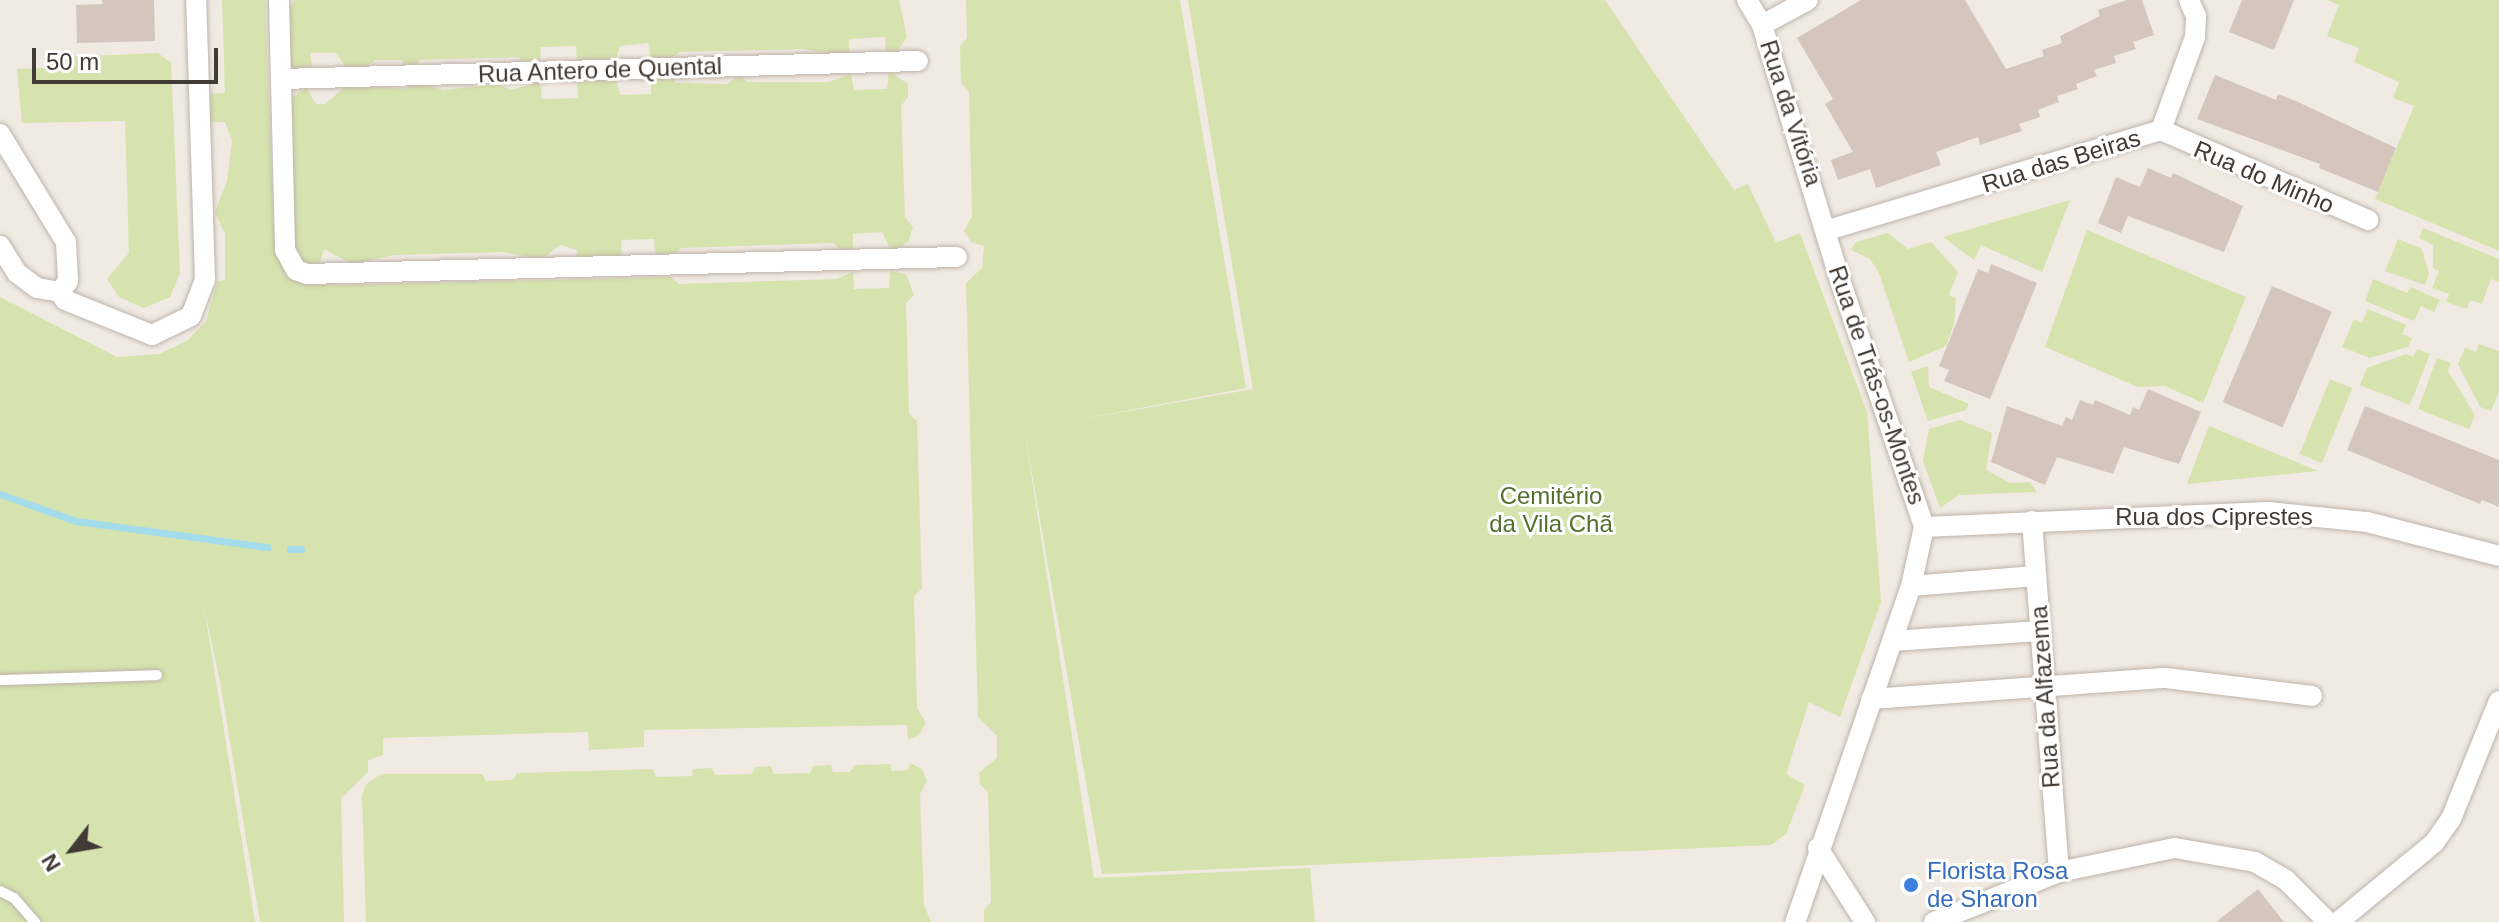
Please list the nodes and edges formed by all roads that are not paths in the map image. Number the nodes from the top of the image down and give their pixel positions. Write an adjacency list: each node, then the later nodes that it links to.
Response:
1 (196, 0): 15 (street)
2 (279, 0): 8 (street)
3 (1747, 0): 6 (street, Rua da Vitória)
4 (1808, 0): 6 (street)
5 (2189, 0): 9 (street, Rua das Beiras)
6 (1762, 25): 12 (street, Rua da Vitória)
7 (918, 61): 8 (street, Rua Antero de Quental)
8 (282, 79): 14 (street)
9 (2161, 130): 11 (street, Rua do Minho); 12 (street, Rua das Beiras)
10 (0, 134): 15 (street)
11 (2368, 220)
12 (1828, 230): 17 (street, Rua de Trás-os-Montes)
13 (0, 246): 15 (street)
14 (957, 257)
15 (60, 292)
16 (2032, 521): 17 (street, Rua dos Ciprestes); 18 (street, Rua dos Ciprestes); 19 (street, Rua da Alfazema)
17 (1924, 527): 20 (street, Rua de Trás-os-Montes)
18 (2499, 556)
19 (2036, 576): 20 (street); 21 (street, Rua da Alfazema)
20 (1911, 586): 22 (street, Rua de Trás-os-Montes)
21 (2040, 631): 22 (street); 25 (street, Rua da Alfazema)
22 (1892, 641): 27 (street, Rua de Trás-os-Montes)
23 (157, 675): 24 (lane)
24 (0, 680)
25 (2043, 687): 26 (street); 27 (street); 30 (street, Rua da Alfazema)
26 (2312, 696)
27 (1871, 699): 29 (street, Rua de Trás-os-Montes)
28 (2499, 701): 37 (street)
29 (1818, 848): 33 (street, Rua de Trás-os-Montes); 34 (street)
30 (2059, 872): 35 (street); 36 (street)
31 (0, 891): 32 (lane)
32 (35, 922)
33 (1795, 922)
34 (1865, 922)
35 (1934, 922)
36 (2328, 922)
37 (2338, 922)

